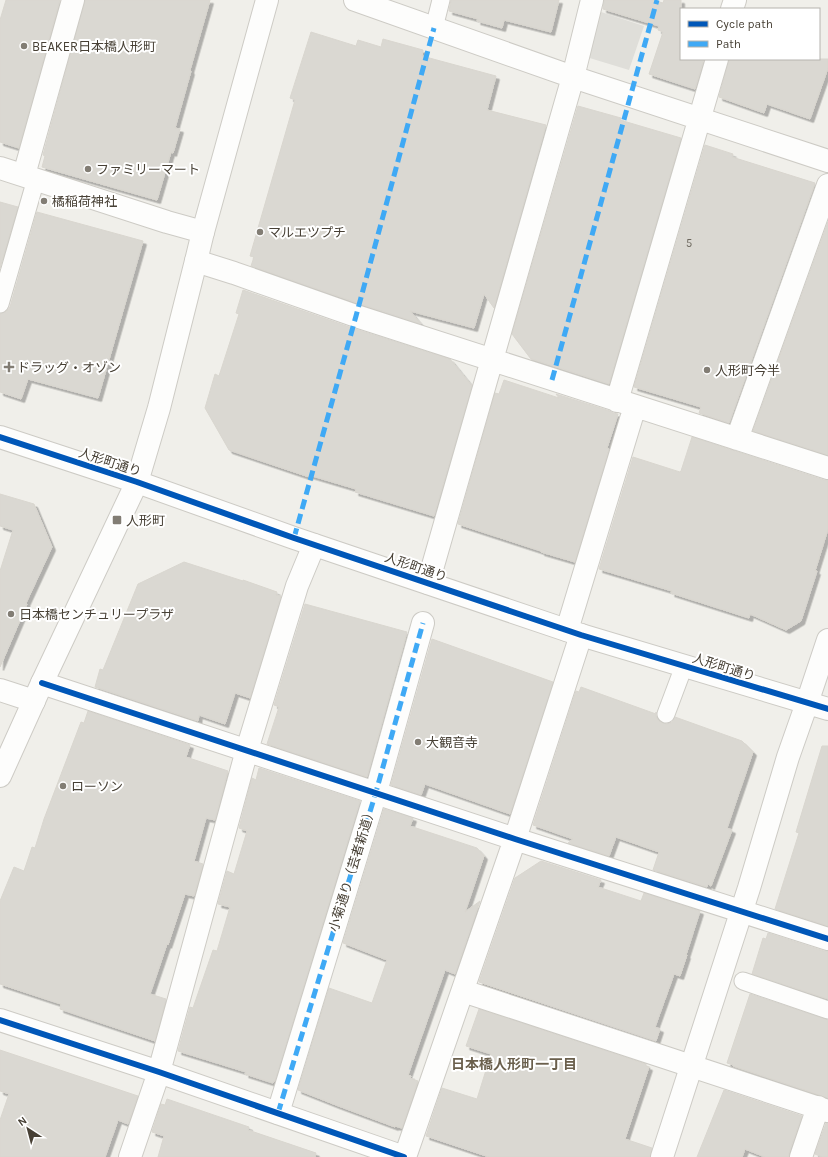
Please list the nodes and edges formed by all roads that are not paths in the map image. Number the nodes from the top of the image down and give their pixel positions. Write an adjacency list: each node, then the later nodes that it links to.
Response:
1 (73, 0): 12 (street)
2 (267, 0): 14 (street)
3 (355, 0): 6 (street)
4 (441, 0): 6 (lane)
5 (592, 0): 8 (street)
6 (434, 28): 8 (street)
7 (717, 60): 9 (street)
8 (573, 78): 9 (street); 17 (street)
9 (699, 119): 10 (street); 18 (street)
10 (828, 161)
11 (0, 168): 12 (street)
12 (30, 177): 14 (street); 16 (lane)
13 (828, 185): 20 (street)
14 (203, 232): 15 (street)
15 (196, 261): 17 (street); 22 (street)
16 (0, 304)
17 (491, 361): 18 (street); 24 (street)
18 (626, 404): 20 (street); 26 (street)
19 (0, 438): 22 (street, 人形町通り)
20 (737, 439): 21 (street)
21 (828, 468)
22 (137, 482): 23 (street, 人形町通り); 30 (street)
23 (314, 545): 24 (street, 人形町通り); 34 (street)
24 (428, 583): 26 (street, 人形町通り)
25 (423, 623): 36 (street, 小菊通り（芸者新道）)
26 (574, 632): 28 (street, 人形町通り); 37 (street)
27 (828, 640): 31 (street)
28 (684, 666): 31 (street, 人形町通り); 33 (lane)
29 (0, 690): 30 (street)
30 (38, 692): 34 (street); 35 (street)
31 (807, 703): 32 (street, 人形町通り); 38 (street)
32 (828, 709)
33 (666, 714)
34 (247, 750): 36 (street); 45 (street)
35 (0, 776)
36 (376, 792): 37 (street); 47 (street, 小菊通り（芸者新道）)
37 (516, 839): 38 (street); 41 (street)
38 (741, 911): 39 (street); 44 (street)
39 (828, 939)
40 (743, 981): 42 (lane)
41 (463, 991): 44 (street); 49 (street)
42 (828, 1010)
43 (0, 1020): 45 (street)
44 (691, 1066): 46 (street); 50 (street)
45 (159, 1072): 47 (street); 48 (street)
46 (823, 1109): 51 (street)
47 (278, 1113): 49 (street)
48 (130, 1157)
49 (405, 1157)
50 (662, 1157)
51 (801, 1157)

